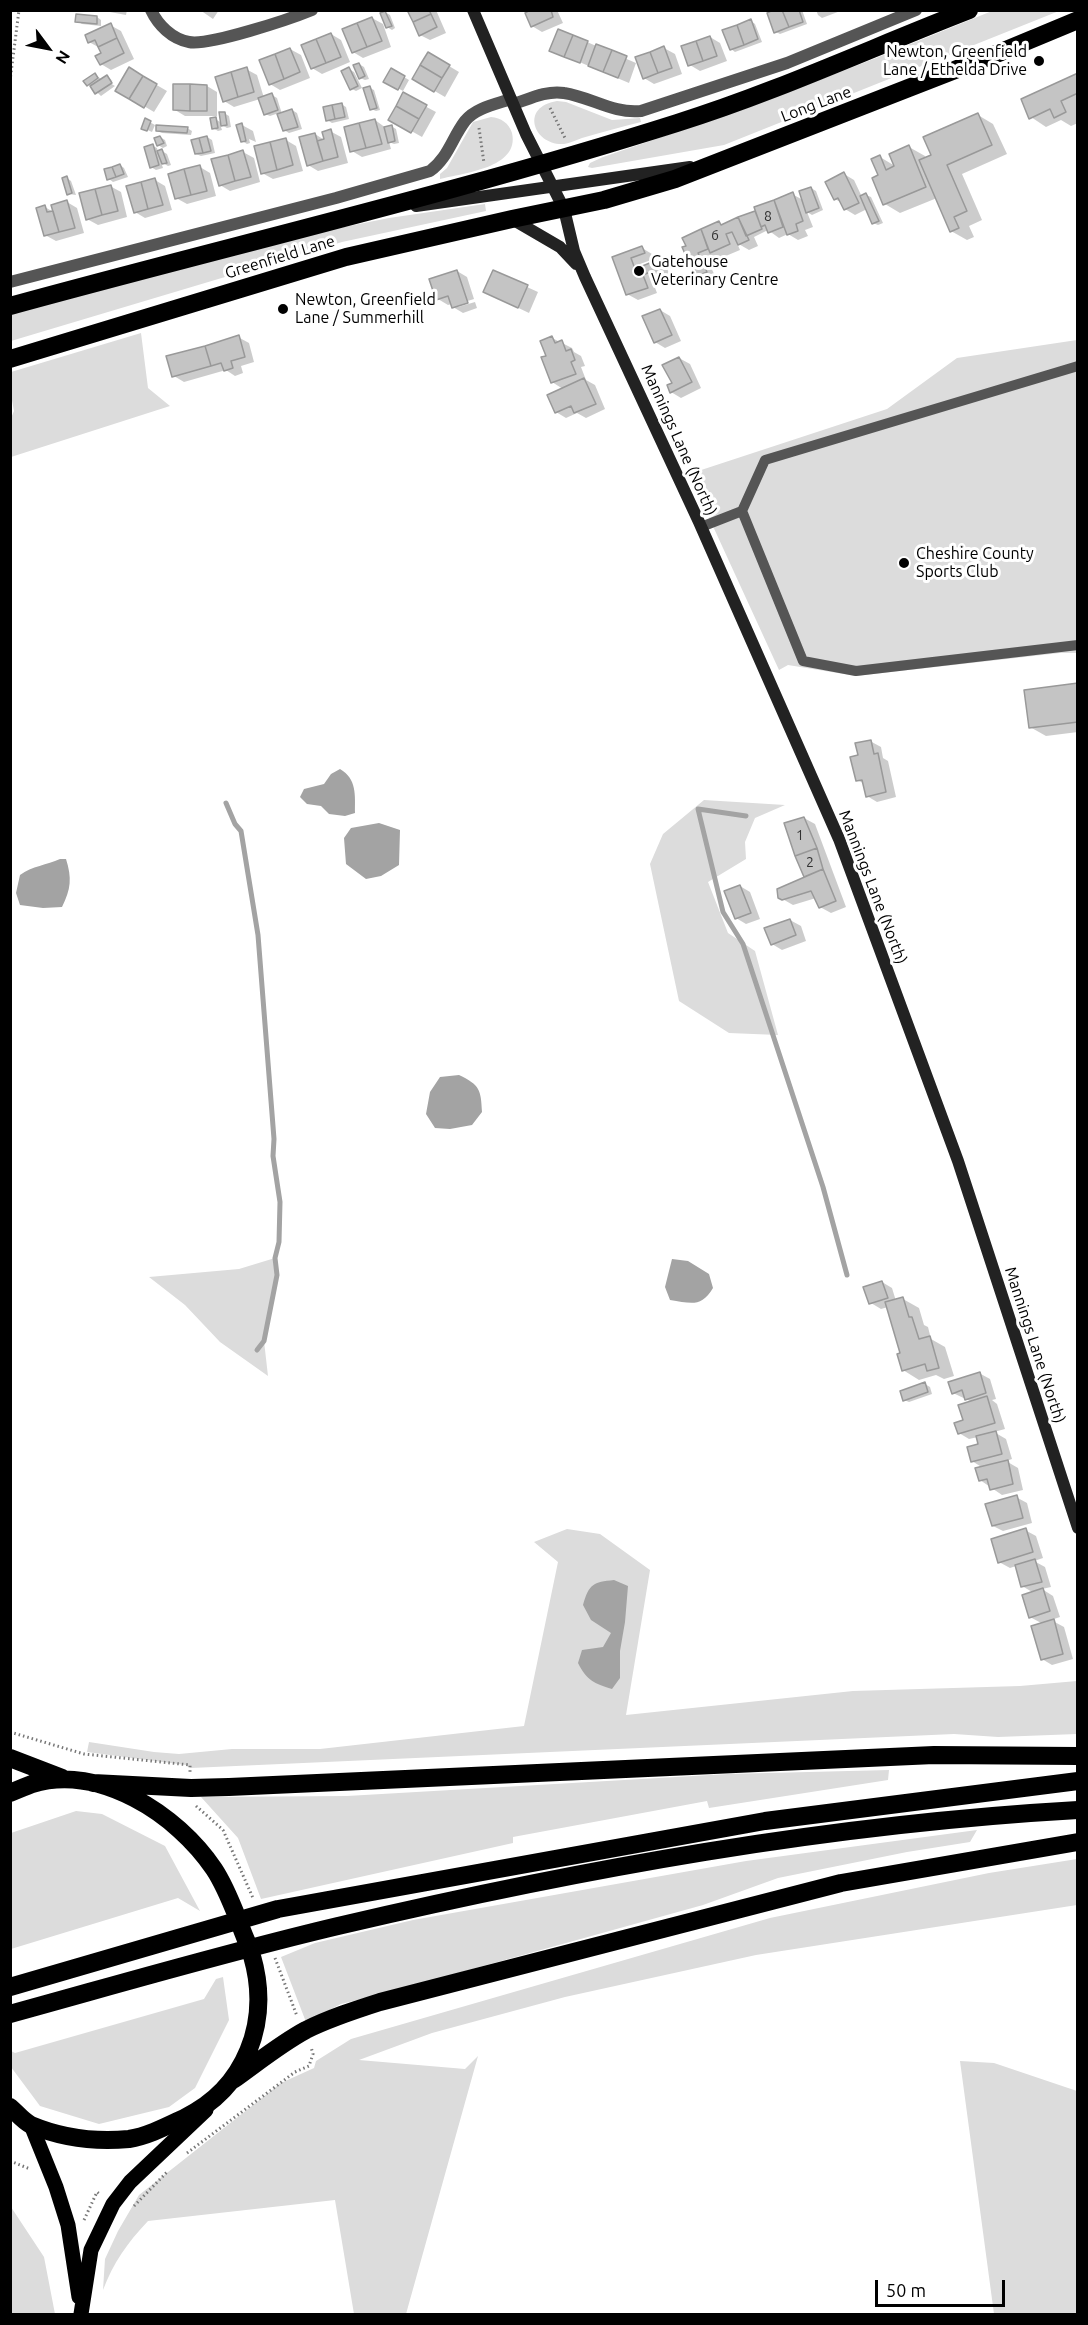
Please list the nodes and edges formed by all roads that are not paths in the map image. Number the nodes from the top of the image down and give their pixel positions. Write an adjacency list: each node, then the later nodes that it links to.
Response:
1 (151, 10): 2 (street)
2 (312, 10)
3 (473, 10): 7 (street, Mannings Lane (North))
4 (916, 10): 7 (street)
5 (969, 10): 9 (highway, Long Lane)
6 (1077, 20): 8 (highway, Long Lane)
7 (513, 102): 9 (street, Mannings Lane (North)); 15 (street)
8 (717, 163): 10 (street); 11 (highway, Long Lane)
9 (541, 165): 10 (street, Mannings Lane (North)); 12 (highway, Greenfield Lane)
10 (553, 185): 11 (street, Mannings Lane (North)); 12 (street)
11 (564, 209): 13 (highway, Greenfield Lane); 14 (street, Mannings Lane (North))
12 (350, 215): 16 (highway, Greenfield Lane)
13 (512, 219): 14 (street, Mannings Lane (North)); 17 (highway, Greenfield Lane)
14 (585, 278): 20 (street, Mannings Lane (North))
15 (10, 282)
16 (10, 306)
17 (10, 358)
18 (1077, 366): 19 (lane)
19 (742, 511): 20 (lane); 21 (lane)
20 (701, 527): 22 (street, Mannings Lane (North))
21 (1077, 645)
22 (1077, 1528)
23 (1077, 1756): 27 (highway)
24 (10, 1758): 25 (highway)
25 (68, 1780): 27 (highway); 28 (highway)
26 (1077, 1781): 31 (highway)
27 (93, 1783): 33 (highway)
28 (10, 1793)
29 (1077, 1810): 32 (highway)
30 (1077, 1842): 33 (highway)
31 (10, 1987)
32 (10, 2014)
33 (233, 2080): 34 (highway)
34 (220, 2095): 36 (highway); 37 (main road)
35 (10, 2107): 36 (highway)
36 (22, 2122): 37 (main road)
37 (81, 2314)

